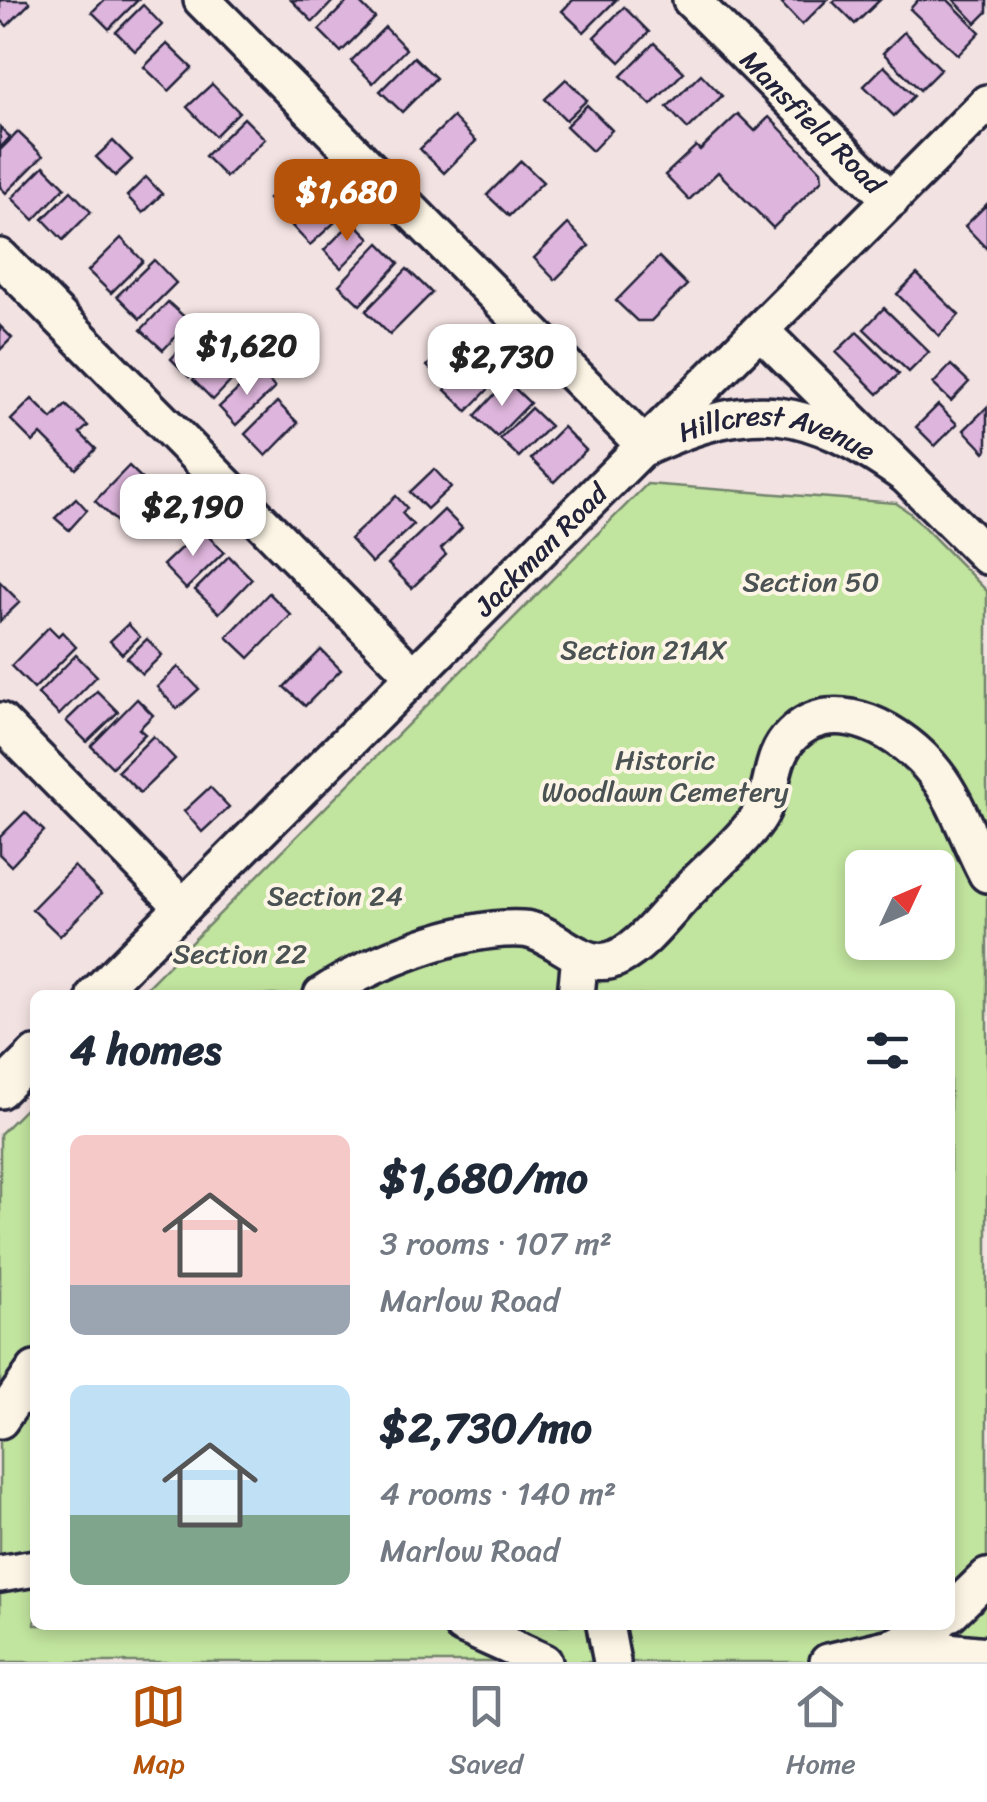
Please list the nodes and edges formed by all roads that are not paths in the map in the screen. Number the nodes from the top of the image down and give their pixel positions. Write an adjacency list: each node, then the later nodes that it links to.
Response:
1 (202, 0): 7 (street)
2 (691, 0): 4 (street, Mansfield Road)
3 (987, 102): 4 (street, Jackman Road)
4 (890, 200): 6 (street, Jackman Road)
5 (0, 258): 10 (street)
6 (761, 332): 7 (street, Jackman Road); 8 (street, Hillcrest Avenue)
7 (646, 446): 8 (street, Hillcrest Avenue); 10 (street, Jackman Road)
8 (904, 474): 9 (street, Hillcrest Avenue)
9 (987, 556)
10 (414, 676): 13 (street, Jackman Road)
11 (0, 720): 13 (street)
12 (987, 874): 14 (street)
13 (183, 907): 15 (street, Jackman Road)
14 (580, 956): 16 (street); 17 (street)
15 (100, 990)
16 (331, 990)
17 (577, 990)
18 (30, 1060): 19 (street)
19 (0, 1090)
20 (30, 1377): 21 (street)
21 (0, 1420)
22 (30, 1569): 23 (street)
23 (0, 1574)
24 (987, 1577): 25 (street)
25 (955, 1608)
26 (473, 1630): 31 (street)
27 (606, 1630): 32 (street)
28 (927, 1630): 29 (street)
29 (896, 1646): 30 (street); 33 (street)
30 (987, 1656)
31 (544, 1662)
32 (612, 1662)
33 (828, 1662)

